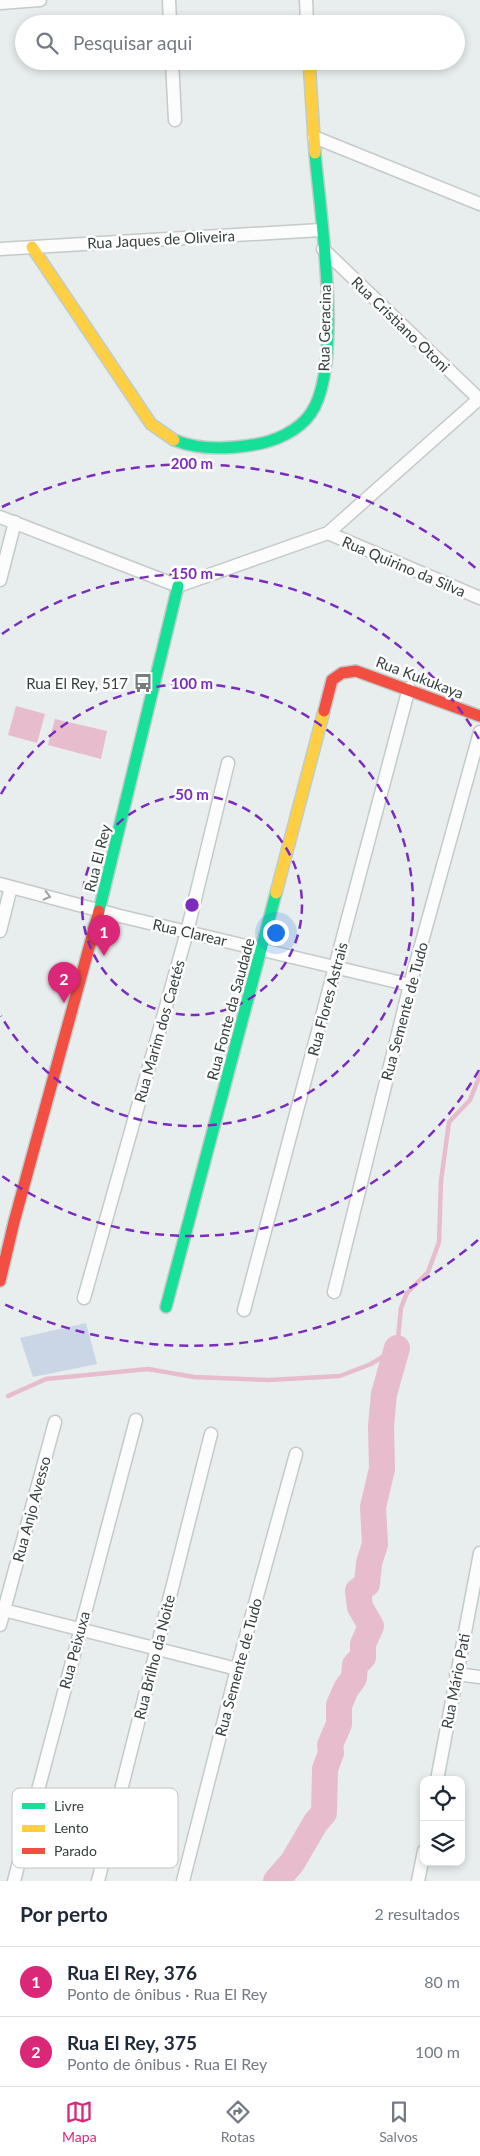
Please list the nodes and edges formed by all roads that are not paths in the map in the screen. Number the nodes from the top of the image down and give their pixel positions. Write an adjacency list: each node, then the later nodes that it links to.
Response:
1 (40, 0): 4 (street)
2 (169, 0): 5 (street)
3 (306, 0): 6 (street)
4 (0, 3)
5 (170, 15)
6 (307, 15)
7 (172, 70): 9 (street)
8 (310, 70): 10 (street, Rua Geracina)
9 (175, 120)
10 (314, 137): 11 (street); 12 (street, Rua Geracina)
11 (480, 204)
12 (322, 230): 13 (street, Rua Jaques de Oliveira); 15 (street, Rua Geracina)
13 (32, 247): 14 (street, Rua Jaques de Oliveira); 15 (street, Rua Geracina)
14 (0, 249)
15 (323, 249): 16 (street, Rua Cristiano Otoni)
16 (479, 398): 19 (street)
17 (0, 517): 18 (street)
18 (15, 522): 20 (street); 21 (street)
19 (328, 533): 21 (street); 22 (street, Rua Quirino da Silva)
20 (0, 580)
21 (178, 586): 29 (street, Rua El Rey)
22 (480, 598)
23 (349, 670): 24 (street, Rua Kukukaya); 32 (street, Rua Fonte da Saudade)
24 (409, 688): 25 (street, Rua Kukukaya); 33 (street, Rua Flores Astrais)
25 (480, 716)
26 (480, 732): 34 (street, Rua Semente de Tudo)
27 (228, 763): 31 (street, Rua Marim dos Caetés)
28 (6, 886): 29 (street, Rua Clarear, one-way to 29); 30 (street)
29 (99, 910): 31 (street, Rua Clarear); 35 (street, Rua El Rey)
30 (0, 931)
31 (188, 932): 32 (street, Rua Clarear); 37 (street, Rua Marim dos Caetés)
32 (262, 948): 33 (street, Rua Clarear); 38 (street, Rua Fonte da Saudade)
33 (335, 968): 34 (street, Rua Clarear); 39 (street, Rua Flores Astrais)
34 (410, 985): 36 (street, Rua Semente de Tudo)
35 (0, 1281)
36 (334, 1292)
37 (84, 1298)
38 (166, 1307)
39 (244, 1310)
40 (136, 1420): 47 (street, Rua Peixuxa)
41 (55, 1422): 45 (street, Rua Anjo Avesso)
42 (211, 1434): 48 (street, Rua Brilho da Noite)
43 (296, 1454): 49 (street, Rua Semente de Tudo)
44 (480, 1553): 50 (street, Rua Mário Pati)
45 (2, 1609): 46 (street, Rua Anjo Avesso); 47 (street)
46 (0, 1626)
47 (79, 1629): 48 (street); 53 (street, Rua Peixuxa)
48 (156, 1649): 49 (street); 54 (street, Rua Brilho da Noite)
49 (237, 1670): 60 (street, Rua Semente de Tudo)
50 (456, 1674): 51 (street); 52 (street, Rua Mário Pati)
51 (480, 1677)
52 (438, 1776)
53 (38, 1788)
54 (121, 1788)
55 (421, 1866): 61 (street)
56 (17, 1868): 58 (street, Rua Peixuxa)
57 (101, 1868): 59 (street, Rua Brilho da Noite)
58 (14, 1881)
59 (98, 1881)
60 (183, 1881)
61 (418, 1881)

